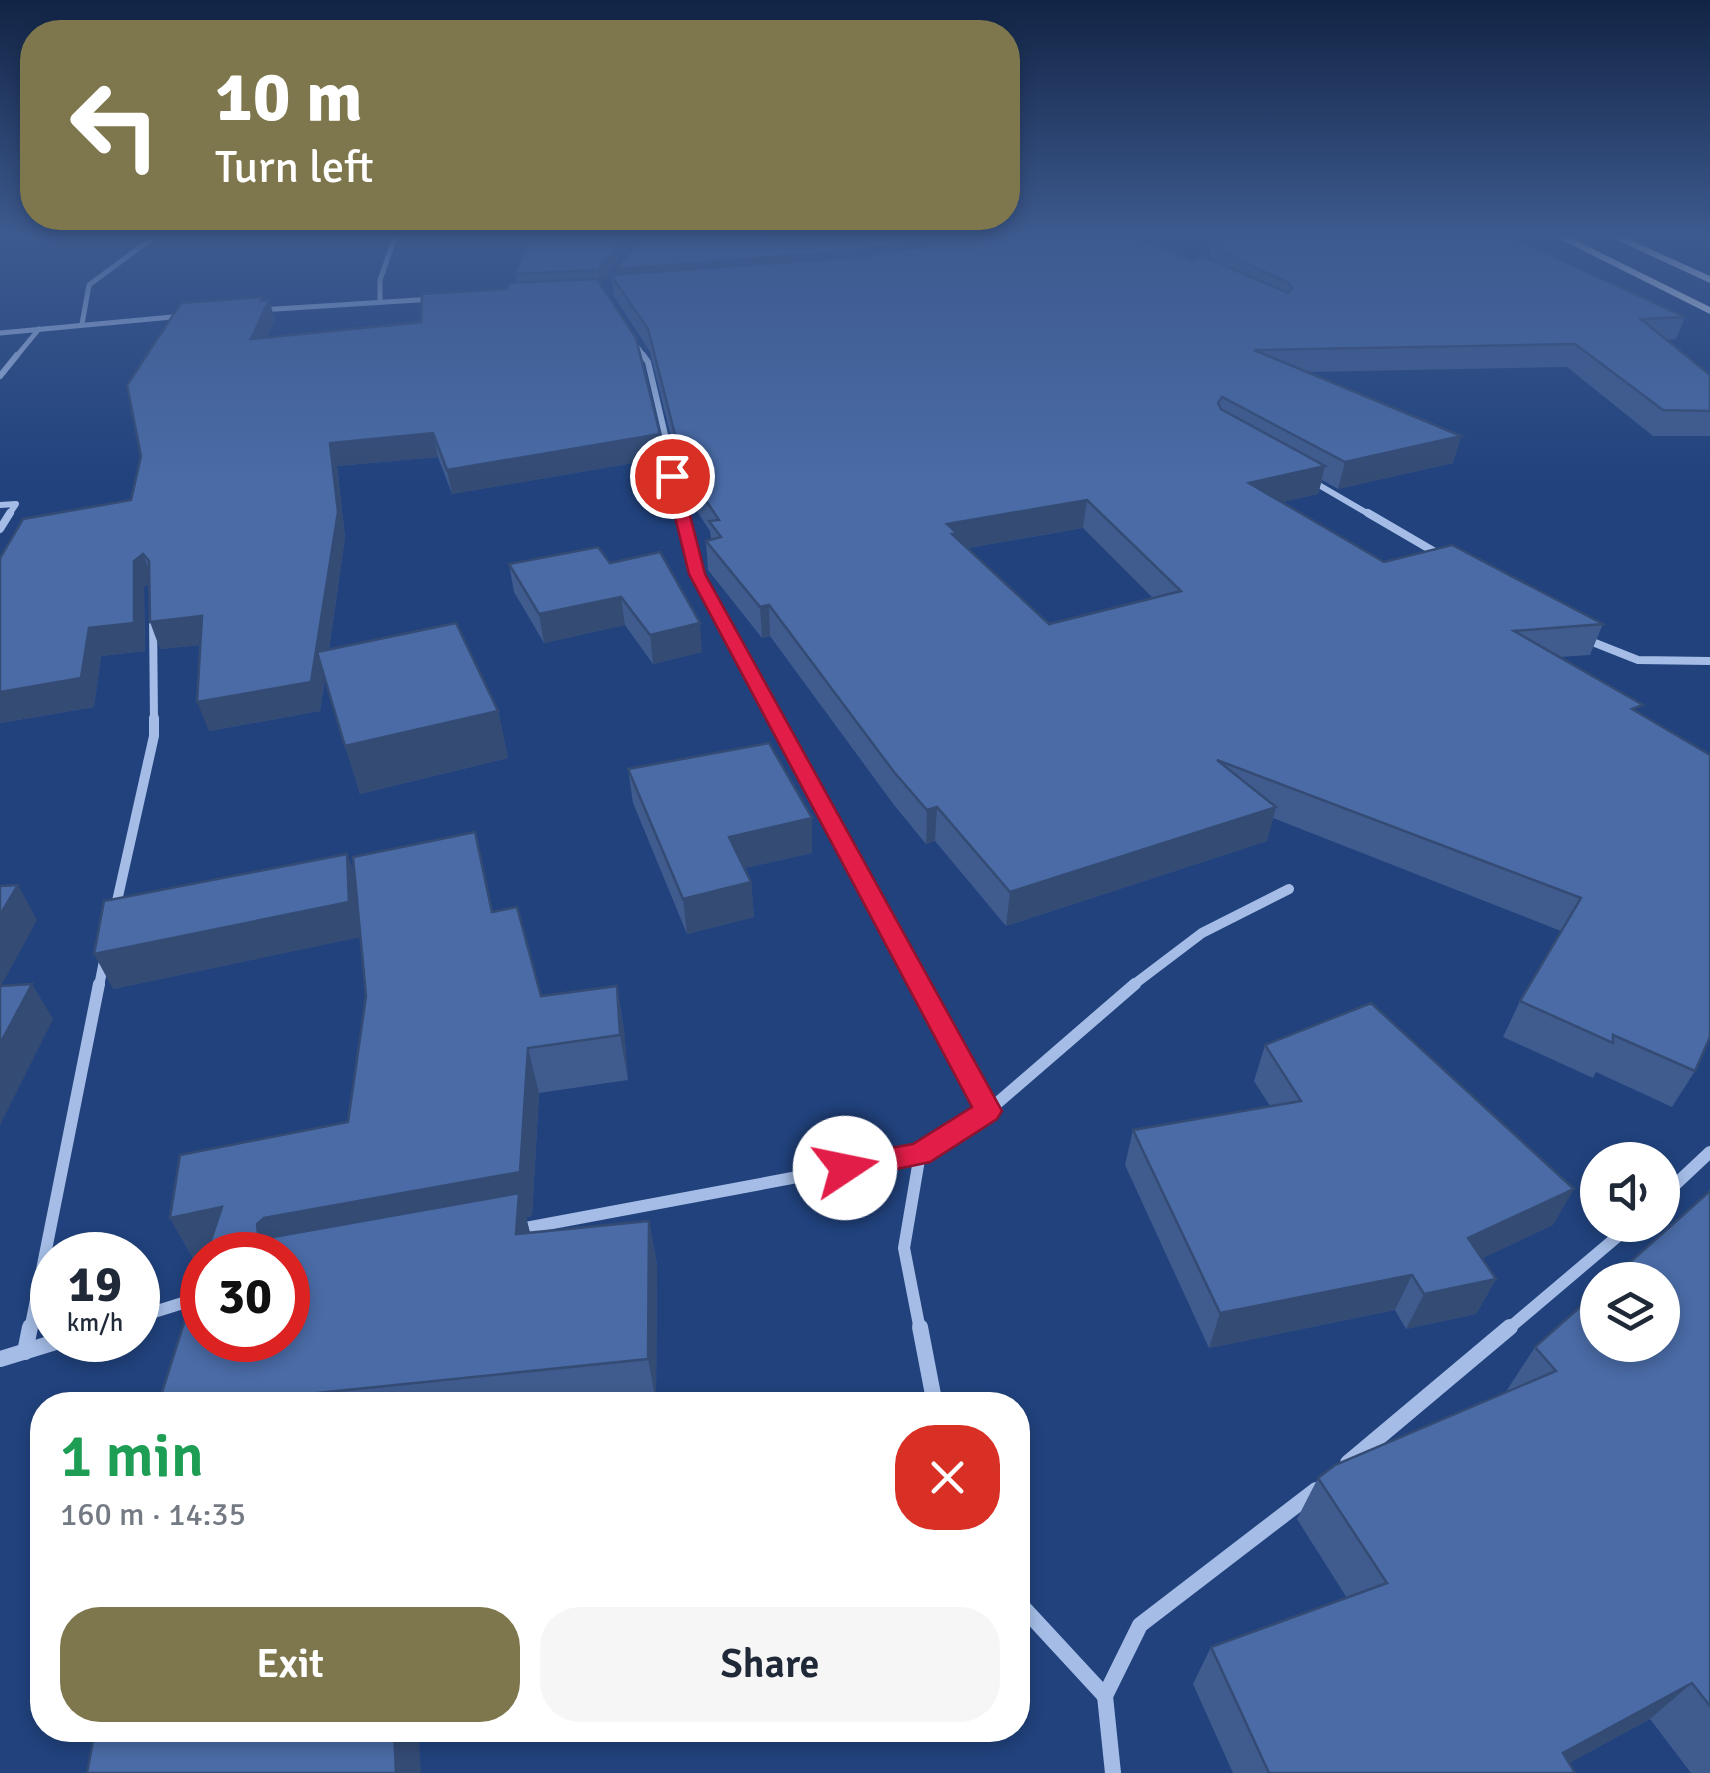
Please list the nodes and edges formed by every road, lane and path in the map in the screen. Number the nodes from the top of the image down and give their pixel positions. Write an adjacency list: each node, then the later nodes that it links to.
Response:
1 (83, 317): 4 (street)
2 (167, 317): 4 (street)
3 (619, 320): 18 (street)
4 (82, 324): 5 (street)
5 (39, 328): 6 (street); 7 (street)
6 (0, 333)
7 (0, 376)
8 (1307, 478): 11 (street)
9 (0, 505): 10 (street)
10 (0, 529)
11 (1445, 558)
12 (152, 606): 16 (street)
13 (1581, 638): 14 (street)
14 (1710, 661)
15 (1289, 889): 18 (street)
16 (113, 919)
17 (109, 938): 25 (street)
18 (988, 1111): 20 (street)
19 (1710, 1152): 21 (street)
20 (920, 1154): 22 (street); 27 (street)
21 (1680, 1181)
22 (498, 1233)
23 (1611, 1242): 29 (street)
24 (30, 1350): 25 (street)
25 (25, 1352): 26 (street)
26 (0, 1359)
27 (932, 1392)
28 (1030, 1615): 29 (street)
29 (1105, 1696): 30 (street)
30 (1113, 1773)

